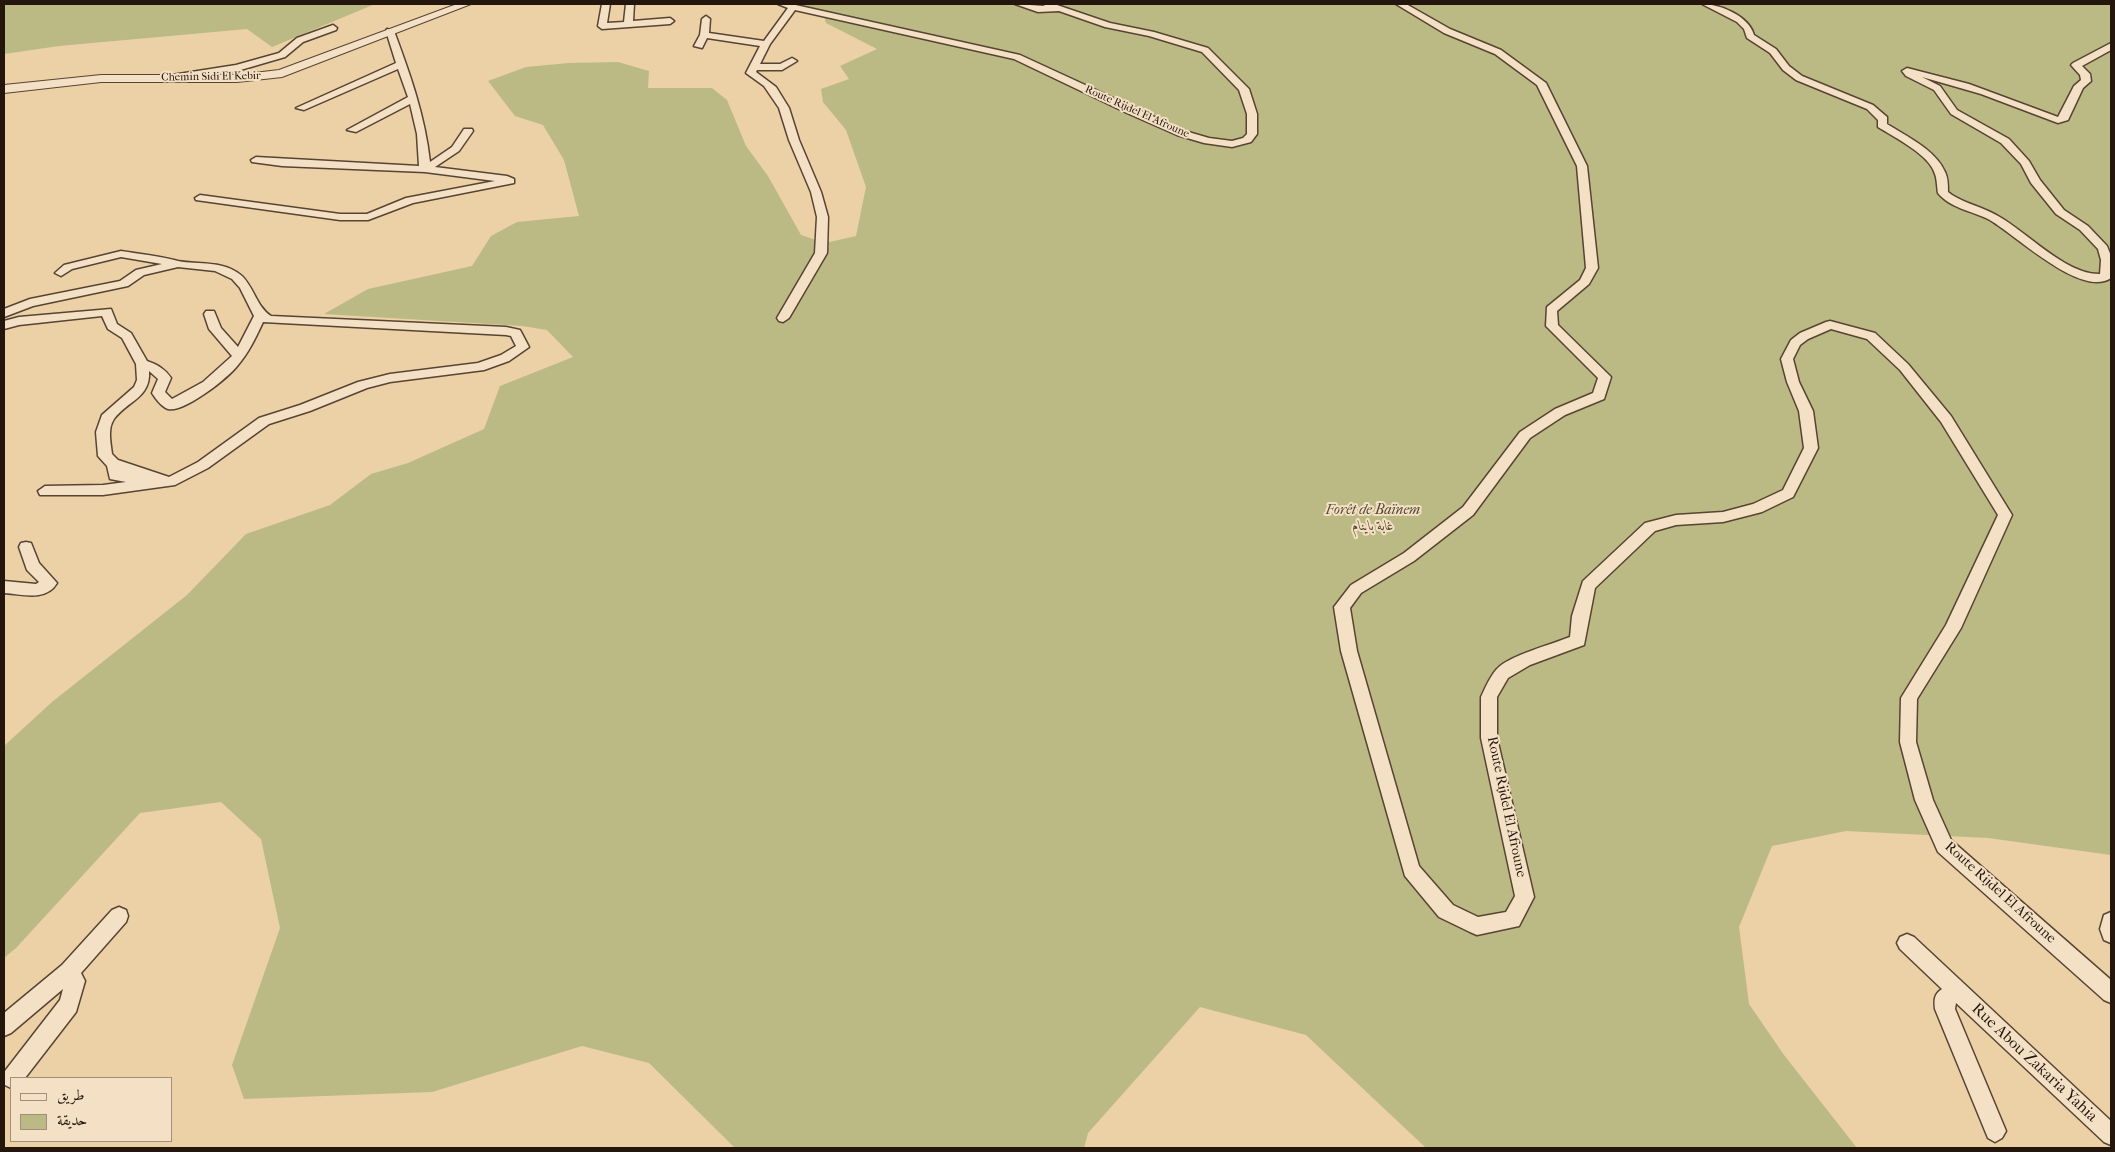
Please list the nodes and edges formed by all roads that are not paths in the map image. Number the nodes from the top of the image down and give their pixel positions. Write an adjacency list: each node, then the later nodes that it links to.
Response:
1 (466, 4): 14 (street, Chemin Sidi El Kebir)
2 (606, 4): 12 (street)
3 (630, 4): 12 (street)
4 (1019, 4): 9 (street)
5 (1046, 4): 9 (street, Route Rijdel El Afroune)
6 (1400, 4): 50 (street, Route Rijdel El Afroune)
7 (1706, 4): 18 (street)
8 (788, 5): 9 (street, Route Rijdel El Afroune); 16 (street)
9 (1064, 9)
10 (706, 19): 15 (street)
11 (670, 21): 12 (street)
12 (628, 24)
13 (333, 28): 22 (street)
14 (390, 31): 20 (street); 22 (street, Chemin Sidi El Kebir)
15 (704, 35): 16 (street); 17 (street)
16 (766, 44): 21 (street)
17 (700, 46)
18 (2111, 46)
19 (792, 61): 21 (street)
20 (401, 64): 24 (street); 25 (street)
21 (753, 68): 36 (street)
22 (172, 78): 23 (street, Chemin Sidi El Kebir)
23 (4, 88)
24 (413, 98): 26 (street); 29 (street)
25 (301, 108)
26 (352, 130)
27 (468, 131): 29 (street)
28 (256, 160): 29 (street)
29 (425, 169): 30 (street)
30 (200, 198)
31 (178, 264): 32 (street); 33 (street); 35 (street)
32 (61, 273)
33 (4, 313)
34 (210, 314): 38 (street)
35 (262, 316): 38 (street); 40 (street)
36 (783, 318)
37 (4, 325): 39 (street)
38 (239, 356): 39 (street)
39 (142, 364): 40 (street)
40 (170, 482): 41 (street)
41 (45, 491)
42 (26, 547): 43 (street)
43 (4, 587)
44 (119, 916): 48 (street)
45 (2111, 921): 46 (street)
46 (2111, 934)
47 (1907, 943): 49 (street, Rue Abou Zakaria Yahia)
48 (70, 972): 51 (street); 52 (street)
49 (1958, 991): 53 (street, Rue Abou Zakaria Yahia); 54 (street, Rue Abou Zakaria Yahia)
50 (2111, 993)
51 (4, 1026)
52 (14, 1077)
53 (1995, 1131)
54 (2111, 1134)

